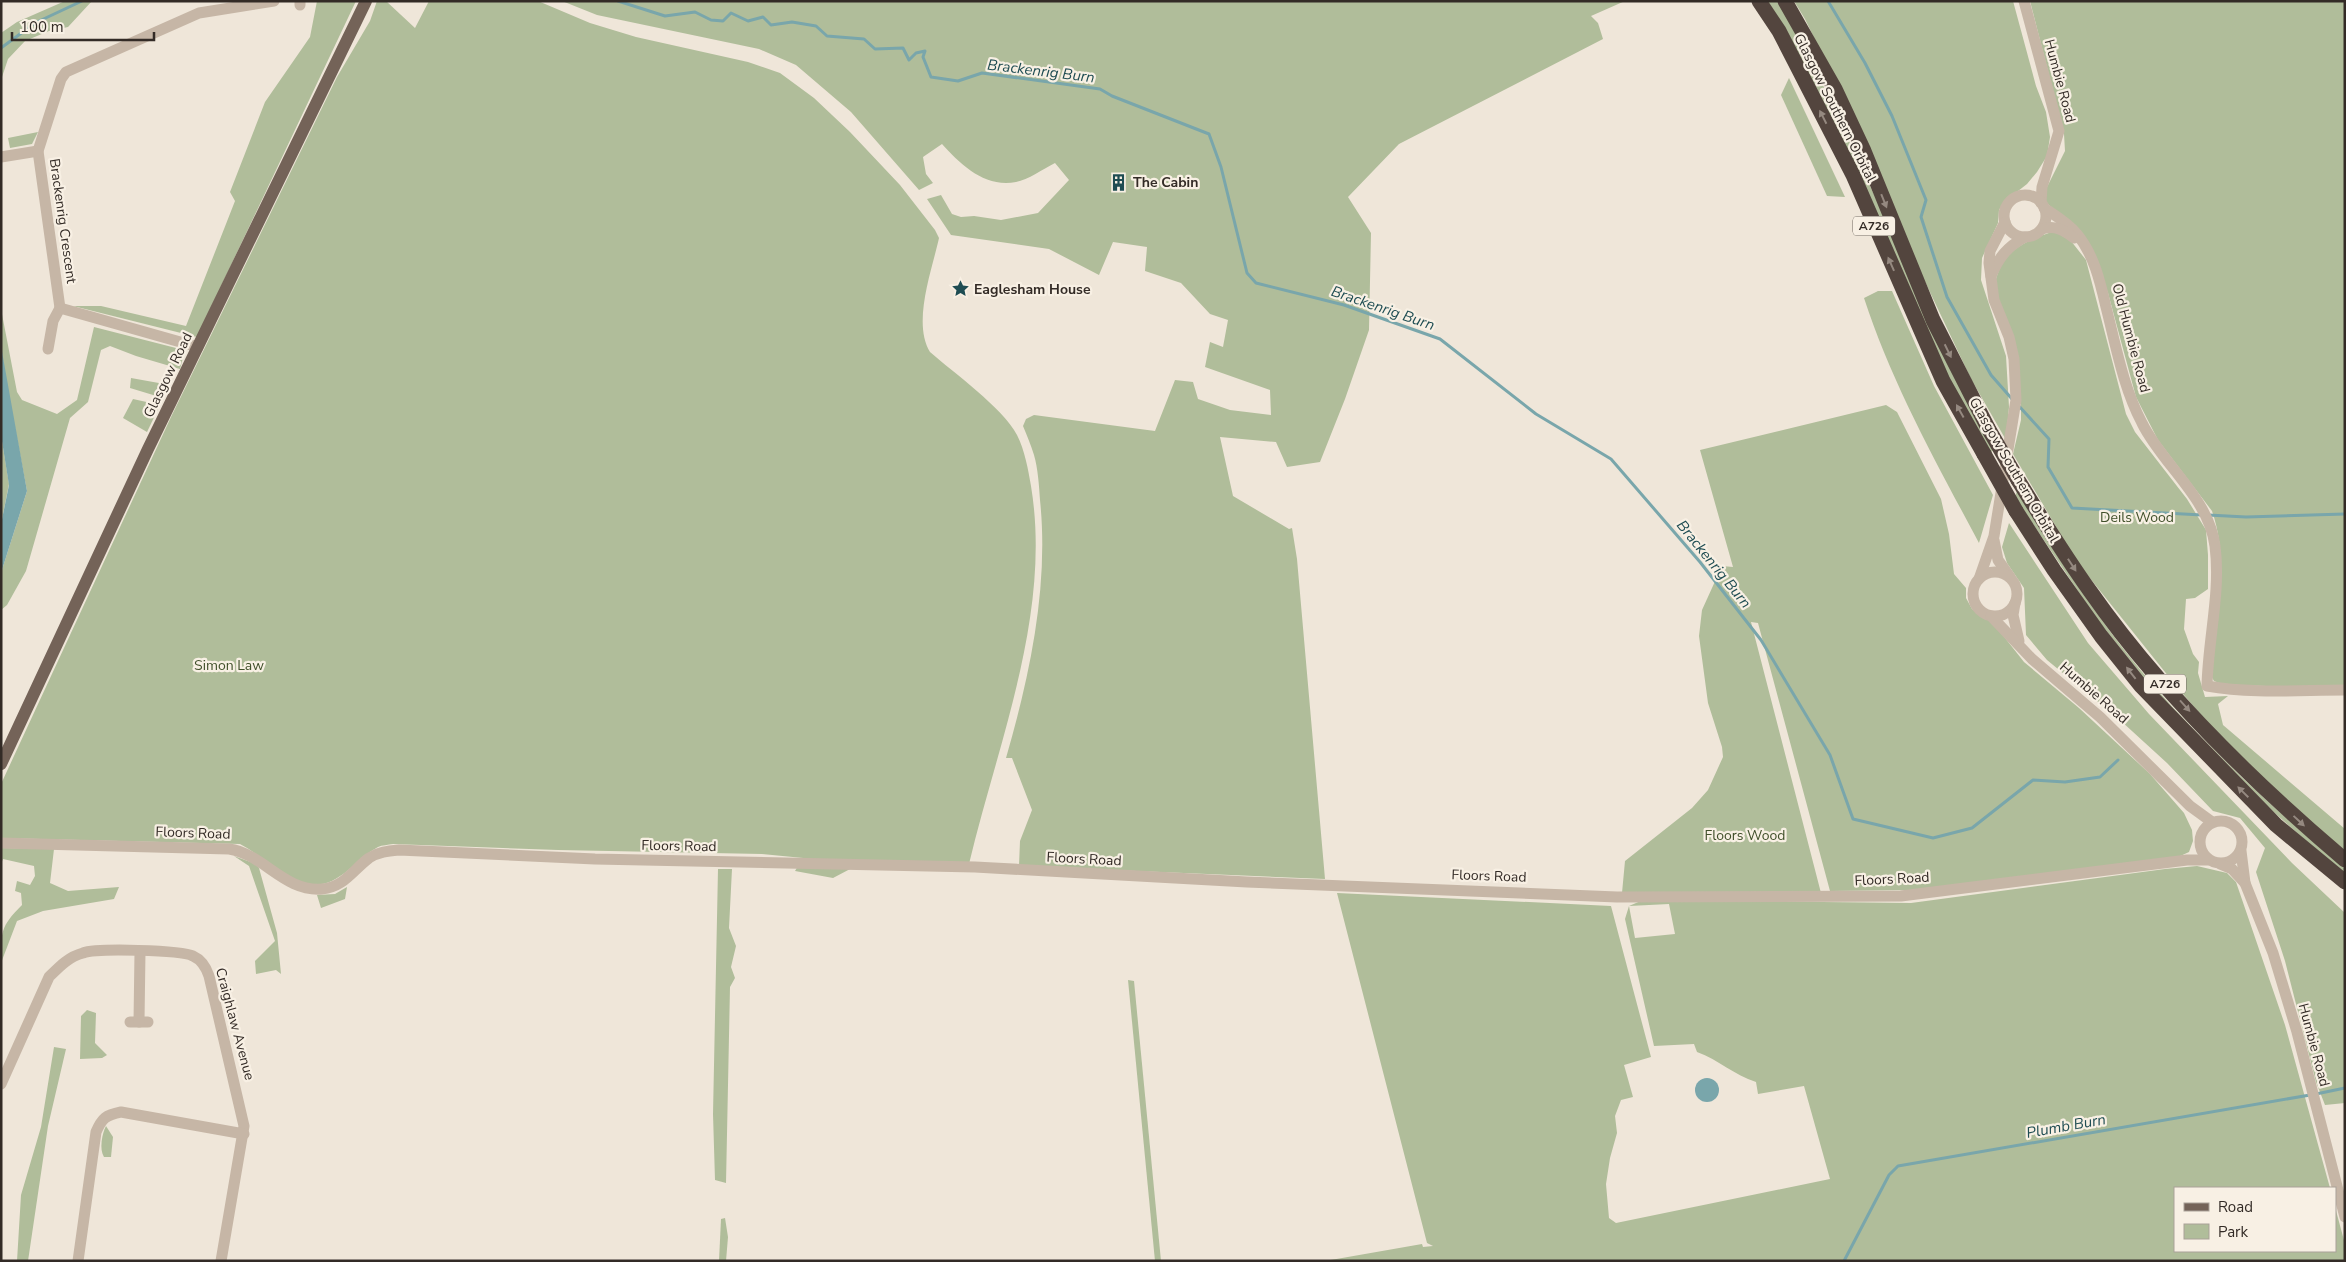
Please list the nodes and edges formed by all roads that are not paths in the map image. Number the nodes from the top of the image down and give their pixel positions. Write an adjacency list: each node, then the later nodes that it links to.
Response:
1 (274, 1): 6 (street, Brackenrig Crescent)
2 (366, 1): 17 (main road, Glasgow Road)
3 (1760, 1): 37 (highway, Glasgow Southern Orbital / A726, one-way to 3, bridge)
4 (1785, 1): 35 (highway, Glasgow Southern Orbital / A726, one-way to 35, bridge)
5 (2024, 1): 8 (street, Humbie Road)
6 (38, 151): 7 (street); 16 (street, Brackenrig Crescent)
7 (1, 157)
8 (2049, 168): 9 (street, Humbie Road); 10 (street, Humbie Road)
9 (2023, 196): 10 (street); 11 (street, Humbie Road)
10 (2042, 206): 12 (street, Humbie Road); 14 (street)
11 (2005, 222): 13 (street); 15 (street, Humbie Road)
12 (2042, 229): 13 (street); 14 (street)
13 (2024, 237): 15 (street)
14 (2086, 246): 25 (street, Old Humbie Road)
15 (1990, 278): 19 (street, Humbie Road)
16 (60, 308): 17 (street); 18 (street)
17 (198, 347): 26 (main road, Glasgow Road)
18 (48, 349)
19 (1994, 536): 20 (street, Humbie Road); 21 (street, Humbie Road)
20 (1979, 579): 21 (street); 23 (street)
21 (2011, 579): 22 (street)
22 (2015, 603): 23 (street); 24 (street)
23 (1991, 616): 24 (street, Humbie Road)
24 (2020, 645): 27 (street, Humbie Road)
25 (2345, 690)
26 (1, 764)
27 (2190, 806): 28 (street, Humbie Road); 29 (street, Humbie Road)
28 (2212, 822): 29 (street); 32 (street)
29 (2200, 836): 31 (street)
30 (1, 843): 33 (street, Floors Road)
31 (2200, 849): 33 (street); 34 (street)
32 (2240, 851): 36 (street); 38 (street, Humbie Road)
33 (2186, 860): 34 (street, Floors Road)
34 (2208, 860): 36 (street)
35 (2345, 860)
36 (2220, 864): 38 (street, Humbie Road)
37 (2345, 882)
38 (2245, 883): 43 (street, Humbie Road)
39 (140, 952): 40 (street); 41 (street, Craighlaw Avenue); 42 (street, Craighlaw Avenue)
40 (139, 1022)
41 (1, 1084)
42 (244, 1134): 44 (street); 45 (street, Craighlaw Avenue)
43 (2345, 1218)
44 (78, 1261)
45 (222, 1261)

